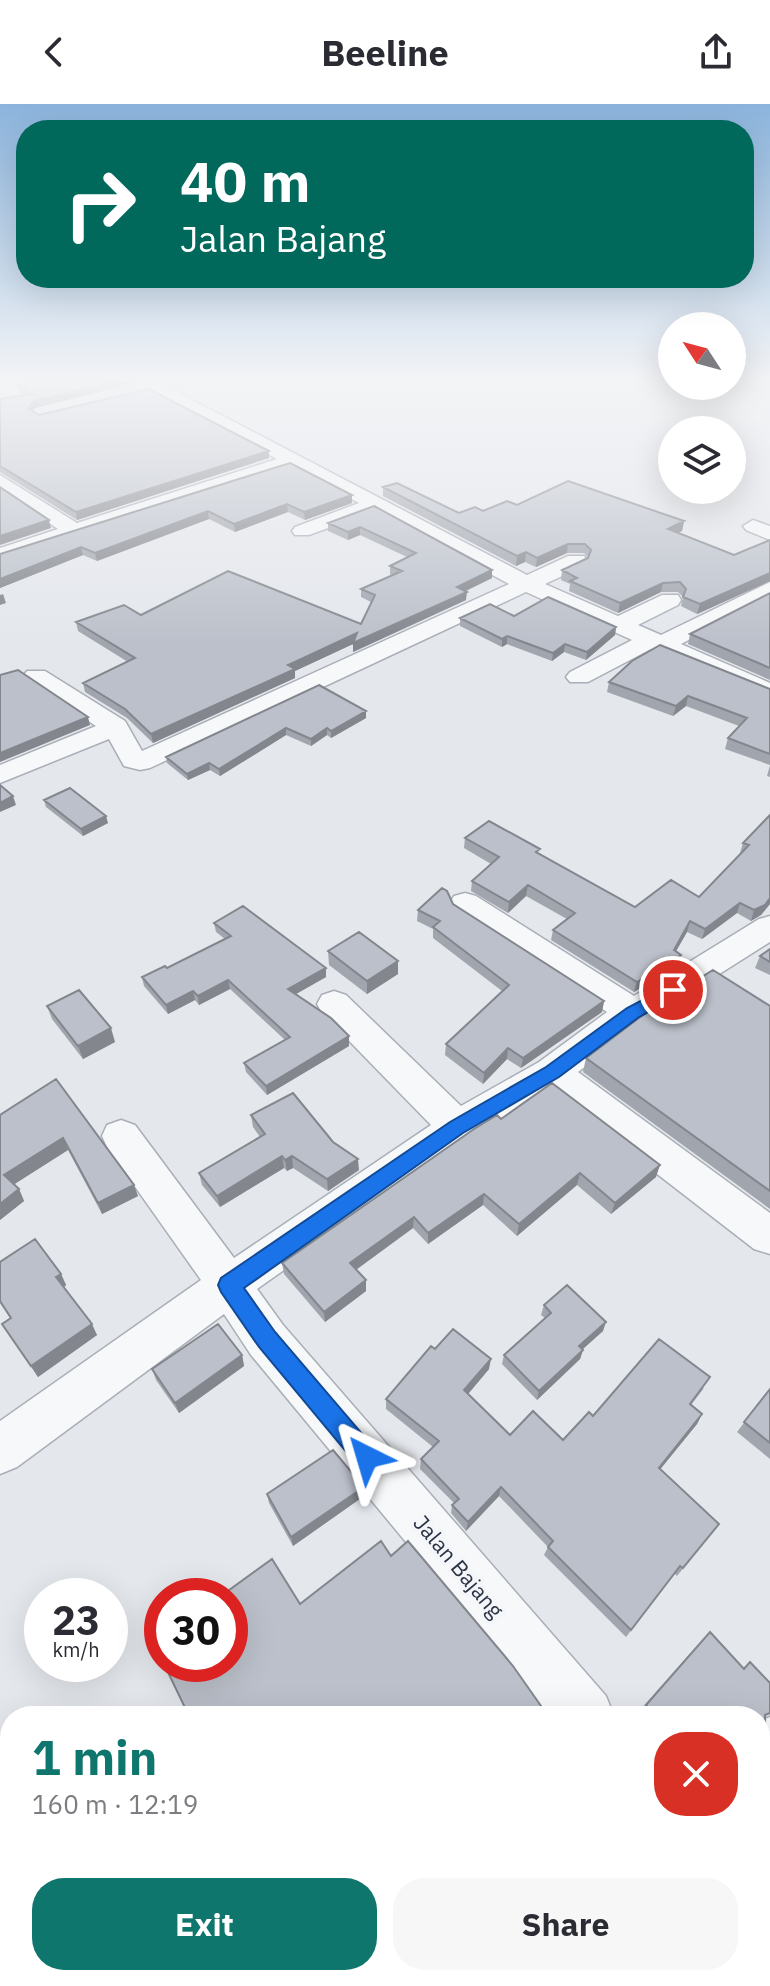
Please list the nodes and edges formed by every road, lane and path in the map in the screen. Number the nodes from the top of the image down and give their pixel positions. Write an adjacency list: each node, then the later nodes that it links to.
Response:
1 (265, 469): 7 (street)
2 (309, 469): 5 (street)
3 (0, 481): 4 (street)
4 (33, 502): 6 (street); 7 (street)
5 (375, 504): 8 (street); 11 (street)
6 (11, 509)
7 (75, 531): 9 (street)
8 (302, 531)
9 (0, 555)
10 (576, 561): 11 (street)
11 (524, 583): 14 (street); 19 (street)
12 (770, 589): 15 (street)
13 (670, 600): 14 (street)
14 (616, 626): 15 (street)
15 (654, 643): 17 (street); 18 (street)
16 (36, 676): 19 (street)
17 (579, 677)
18 (770, 692)
19 (116, 727): 20 (street)
20 (0, 775)
21 (465, 904): 24 (street)
22 (770, 927): 24 (street)
23 (334, 1004): 26 (street)
24 (633, 1012): 25 (street)
25 (552, 1072): 26 (street); 28 (street)
26 (457, 1127): 29 (street)
27 (121, 1136): 29 (street, Jalan Bajang)
28 (769, 1236)
29 (229, 1285): 30 (street); 31 (street, Jalan Bajang)
30 (0, 1450)
31 (578, 1706)

